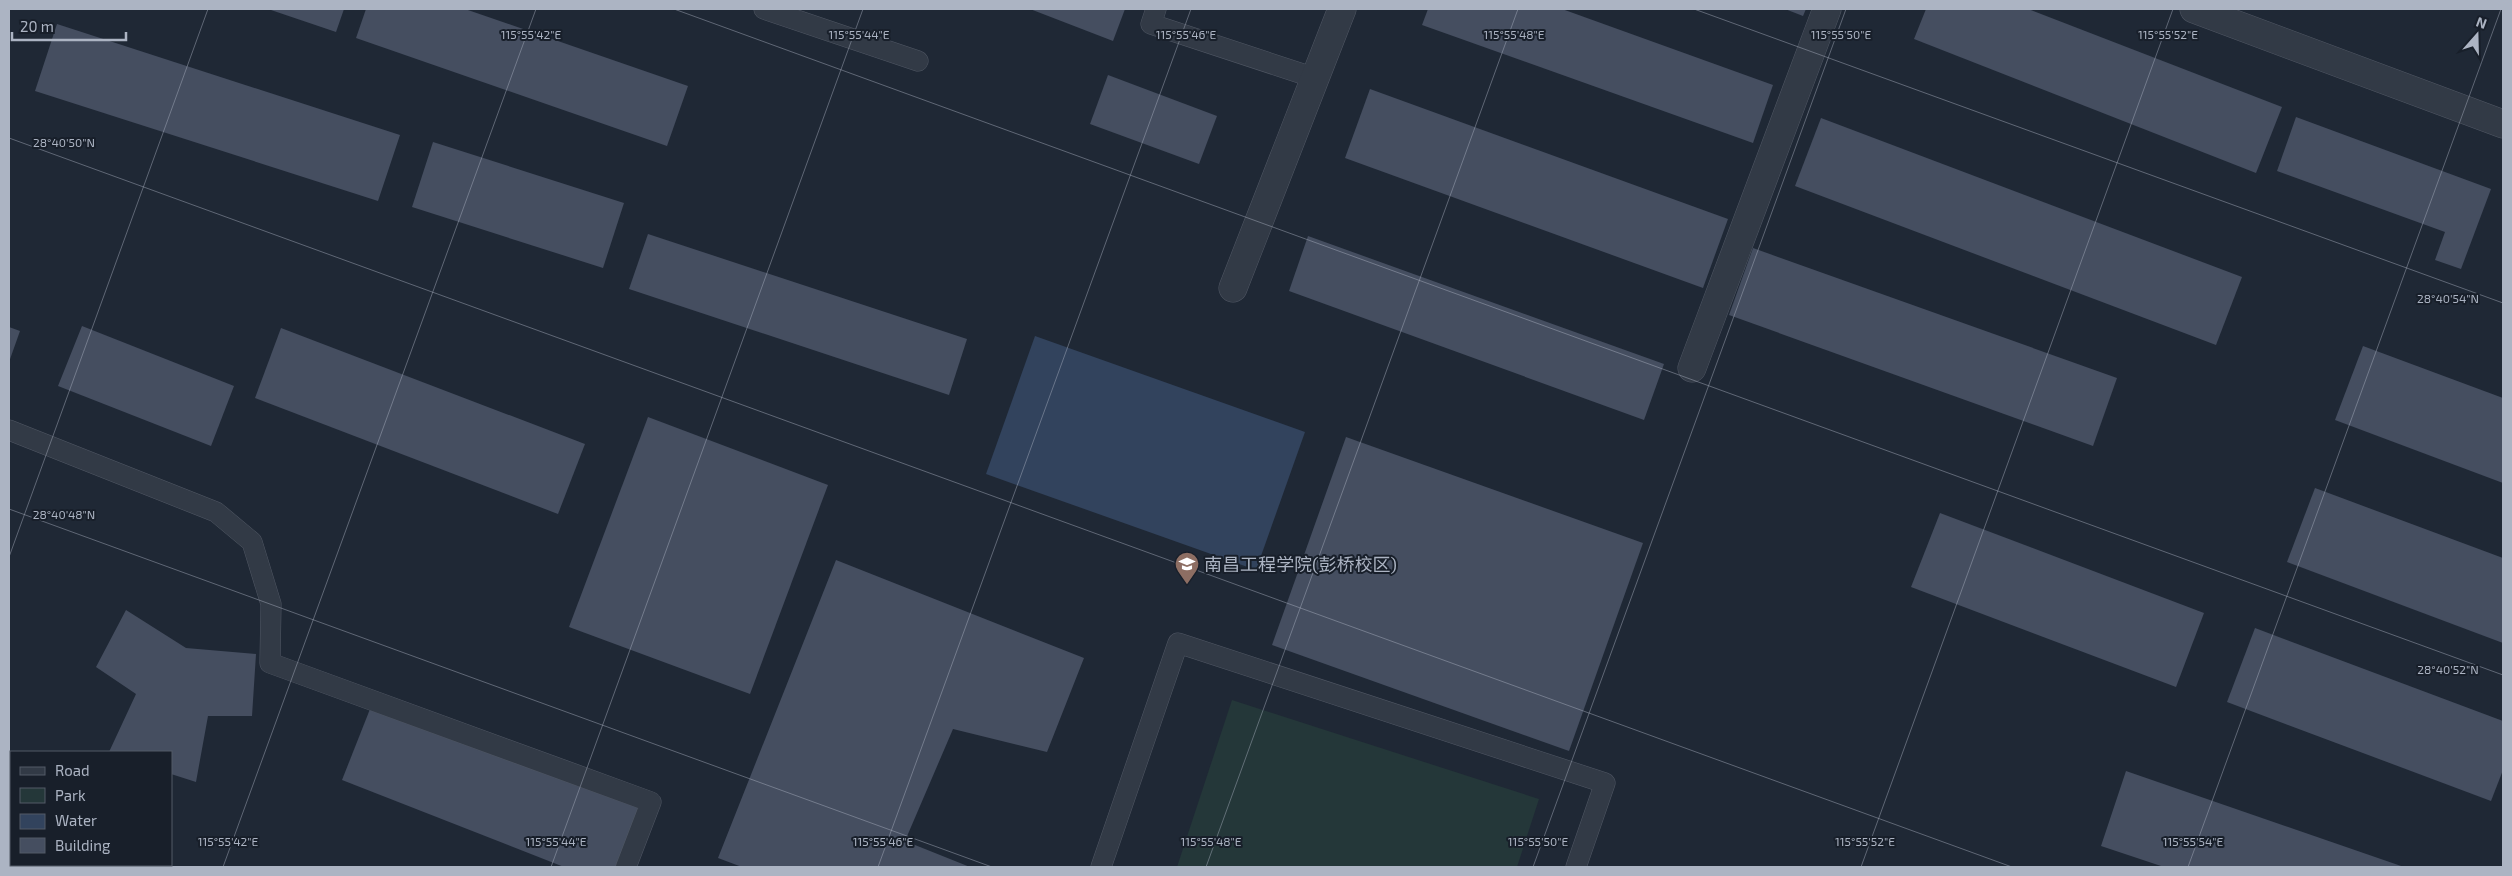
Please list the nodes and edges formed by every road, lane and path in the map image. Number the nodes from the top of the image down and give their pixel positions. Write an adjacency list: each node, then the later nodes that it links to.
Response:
1 (764, 9): 7 (lane)
2 (1156, 9): 8 (lane)
3 (1342, 9): 8 (street)
4 (1827, 9): 11 (street)
5 (2194, 9): 6 (street)
6 (2248, 18): 9 (street)
7 (918, 61)
8 (1315, 78): 10 (street)
9 (2503, 124)
10 (1232, 288)
11 (1692, 368)
12 (9, 430): 13 (lane)
13 (626, 867)
14 (1101, 867): 15 (lane)
15 (1576, 867)

